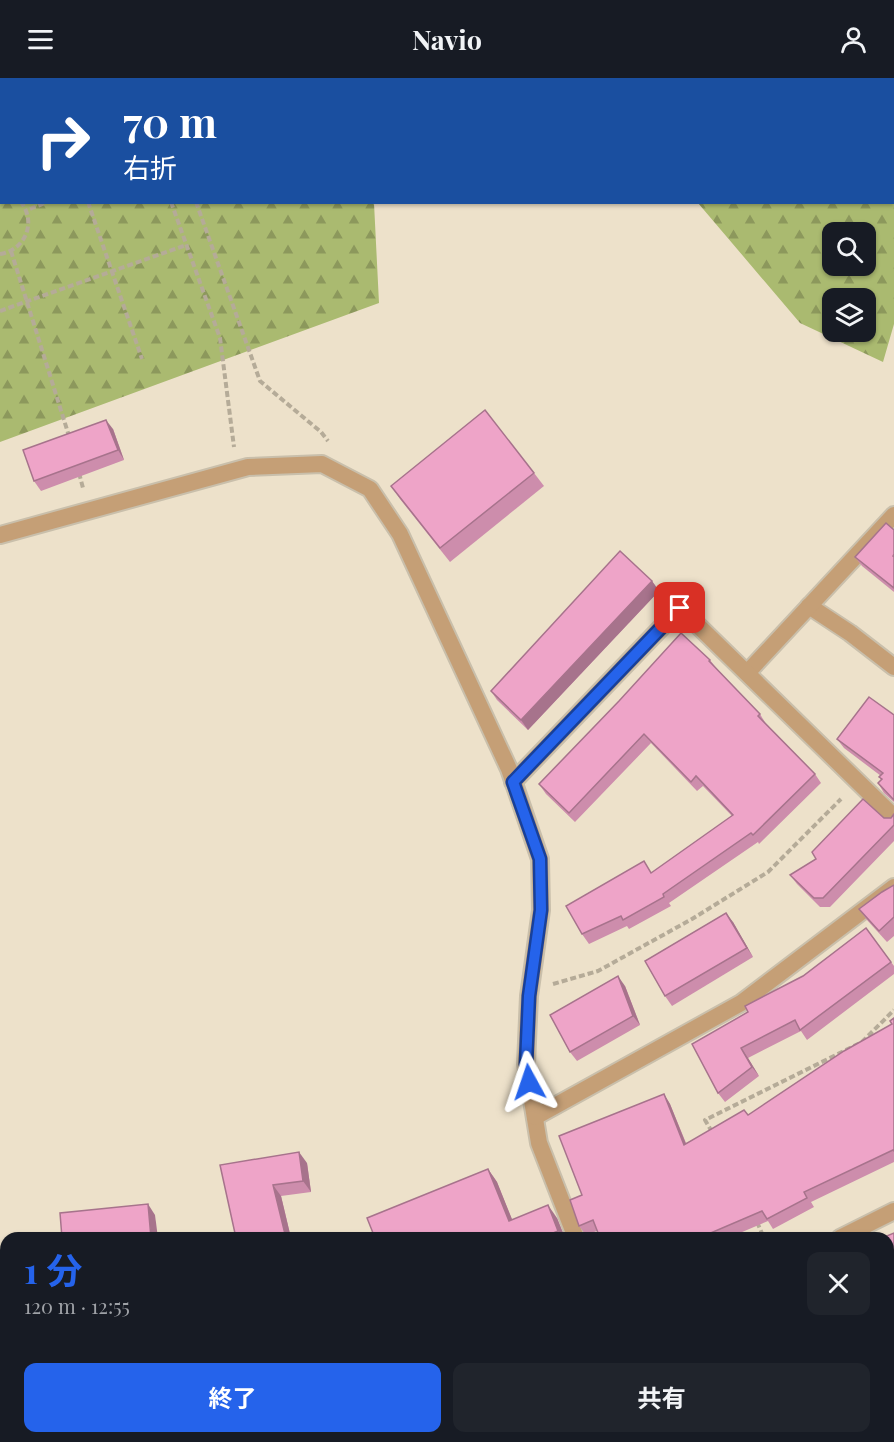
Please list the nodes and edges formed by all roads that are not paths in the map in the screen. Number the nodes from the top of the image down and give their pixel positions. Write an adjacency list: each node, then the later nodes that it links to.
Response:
1 (894, 515): 3 (street)
2 (0, 535): 6 (street)
3 (809, 606): 4 (street); 5 (street)
4 (894, 667)
5 (747, 673): 6 (street); 7 (street)
6 (513, 782): 9 (street)
7 (894, 818)
8 (894, 887): 9 (street)
9 (535, 1117): 11 (street)
10 (894, 1211): 12 (street)
11 (574, 1232)
12 (852, 1232)

